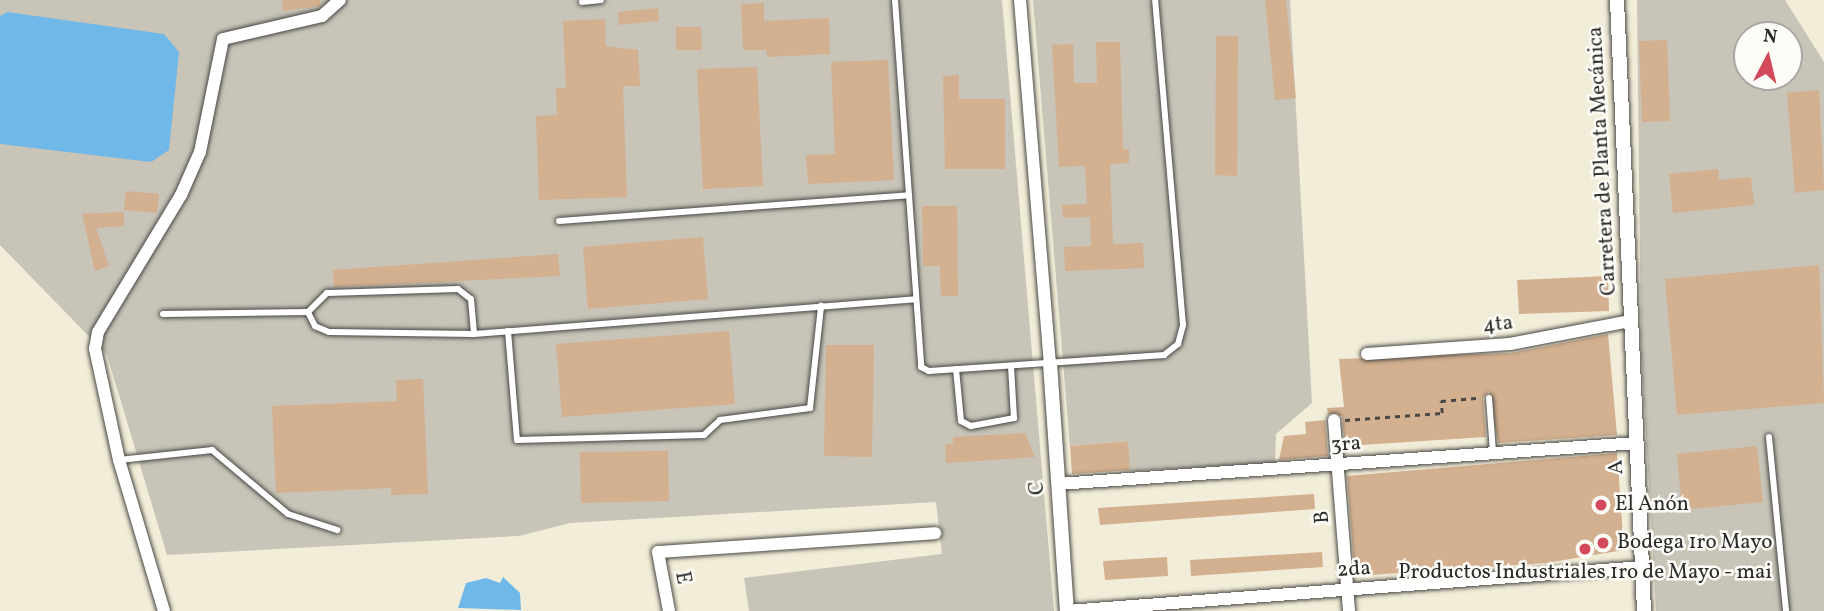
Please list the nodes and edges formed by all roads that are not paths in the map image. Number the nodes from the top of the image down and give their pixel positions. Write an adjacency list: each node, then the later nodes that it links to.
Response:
1 (340, 0): 26 (street)
2 (601, 0): 7 (lane)
3 (895, 0): 8 (lane)
4 (1020, 0): 18 (street)
5 (1156, 0): 18 (lane)
6 (1617, 0): 14 (street, Carretera de Planta Mecánica)
7 (582, 2)
8 (909, 195): 9 (lane); 10 (lane)
9 (559, 221)
10 (916, 299): 11 (lane); 20 (lane)
11 (821, 306): 15 (lane); 15 (lane)
12 (308, 312): 13 (lane); 16 (lane); 16 (lane)
13 (163, 314)
14 (1631, 321): 17 (street, 4ta); 24 (street, A)
15 (508, 331): 16 (lane)
16 (474, 334)
17 (1367, 354)
18 (1050, 363): 19 (lane); 28 (street, C)
19 (1011, 366): 20 (lane); 20 (lane)
20 (956, 369)
21 (1489, 398): 25 (lane)
22 (1334, 420): 27 (street, B)
23 (1769, 437): 38 (lane)
24 (1637, 443): 25 (street, 3ra); 31 (street, A)
25 (1493, 453): 27 (street, 3ra)
26 (118, 460): 29 (lane); 33 (street)
27 (1338, 466): 28 (street, 3ra); 32 (street, B)
28 (1058, 484): 35 (street, C)
29 (337, 530)
30 (934, 533): 34 (street, E)
31 (1642, 567): 32 (street, 2da); 37 (street, A)
32 (1347, 589): 35 (street, 2da); 36 (street, B)
33 (164, 611)
34 (669, 611)
35 (1068, 611)
36 (1349, 611)
37 (1644, 611)
38 (1786, 611)

